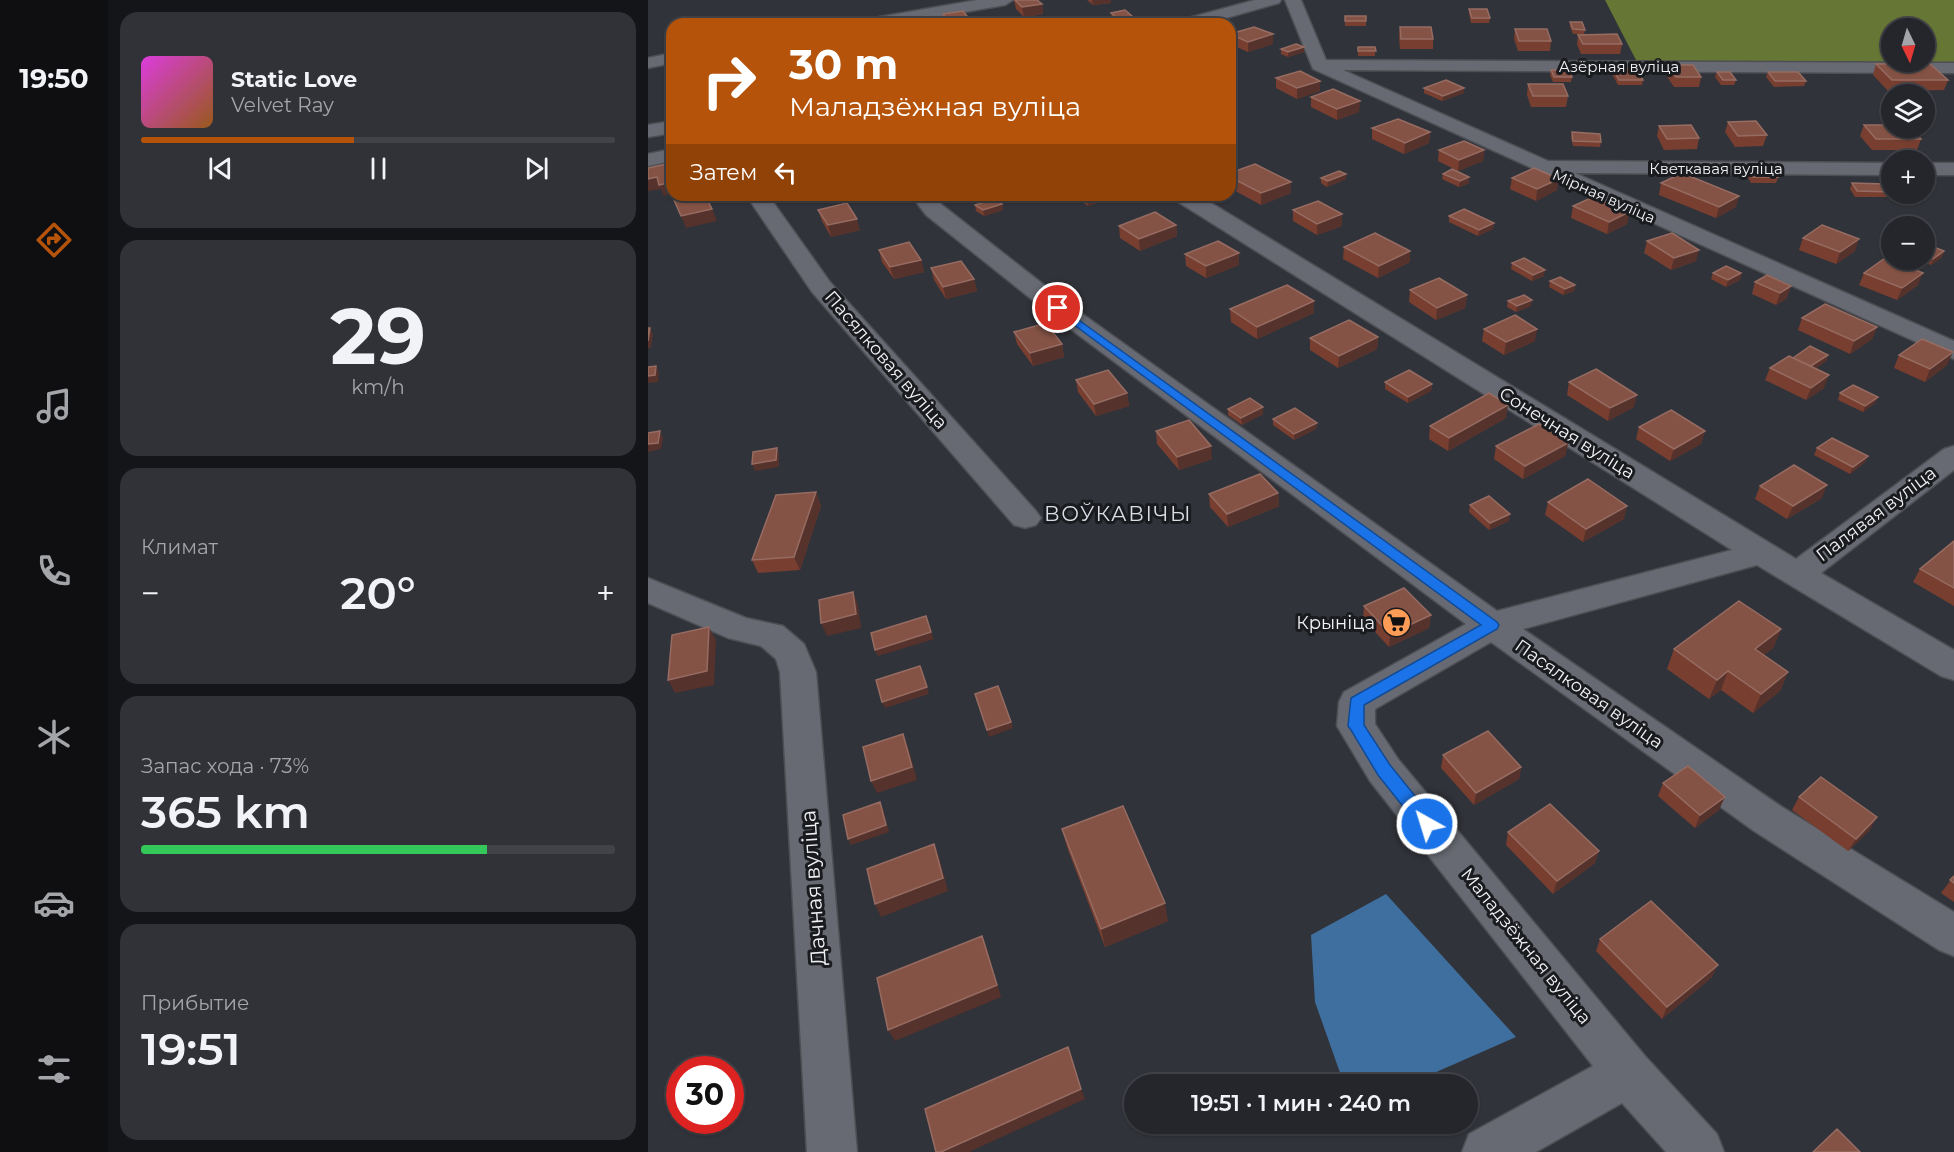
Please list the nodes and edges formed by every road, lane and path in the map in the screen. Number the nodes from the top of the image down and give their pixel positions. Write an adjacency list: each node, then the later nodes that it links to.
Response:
1 (1005, 0): 4 (street)
2 (1273, 0): 5 (street)
3 (1293, 0): 8 (street)
4 (902, 18)
5 (1208, 18)
6 (666, 59): 7 (street)
7 (648, 63)
8 (1319, 64): 9 (street, Азёрная вуліца); 14 (street, Мірная вуліца)
9 (1954, 68)
10 (666, 128): 11 (street)
11 (648, 131)
12 (666, 156): 13 (street)
13 (648, 160)
14 (1540, 167): 15 (street, Кветкавая вуліца); 21 (street, Мірная вуліца)
15 (1881, 169)
16 (1935, 169): 17 (street)
17 (1954, 169)
18 (761, 201): 23 (street, Пасялковая вуліца)
19 (927, 201): 27 (street, Пасялковая вуліца)
20 (1193, 201): 24 (street, Сонечная вуліца)
21 (1954, 351)
22 (1954, 455): 25 (street, Палявая вуліца)
23 (1025, 518)
24 (1761, 553): 25 (street, Сонечная вуліца); 27 (street, Маладзёжная вуліца)
25 (1798, 574): 28 (street, Сонечная вуліца)
26 (648, 591): 31 (street, Дачная вуліца)
27 (1492, 625): 29 (street, Пасялковая вуліца); 30 (street, Маладзёжная вуліца)
28 (1954, 667)
29 (1954, 936)
30 (1628, 1073): 32 (street); 33 (street, Маладзёжная вуліца)
31 (832, 1152)
32 (1487, 1152)
33 (1699, 1152)

